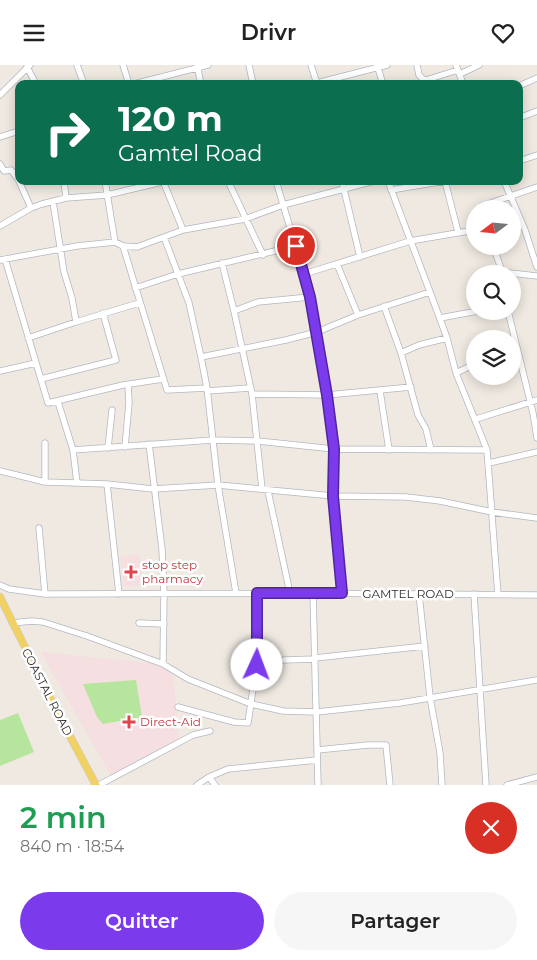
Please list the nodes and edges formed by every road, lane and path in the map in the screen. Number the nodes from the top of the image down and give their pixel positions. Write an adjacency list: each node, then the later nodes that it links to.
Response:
1 (19, 65): 12 (street)
2 (77, 65): 16 (street)
3 (122, 65): 17 (street)
4 (208, 65): 10 (street)
5 (248, 65): 20 (street)
6 (311, 65): 21 (street)
7 (387, 65): 11 (street)
8 (417, 65): 13 (street)
9 (479, 65): 13 (street)
10 (197, 66): 18 (street); 19 (street)
11 (378, 66): 22 (street); 23 (street)
12 (27, 67): 15 (street); 25 (street)
13 (458, 70)
14 (537, 77): 24 (street)
15 (34, 80)
16 (83, 80)
17 (128, 80)
18 (148, 80)
19 (199, 80)
20 (252, 80)
21 (314, 80)
22 (326, 80)
23 (382, 80)
24 (523, 84)
25 (0, 95)
26 (537, 111): 27 (street)
27 (523, 116)
28 (15, 132): 29 (street)
29 (0, 137)
30 (537, 155): 31 (street)
31 (523, 160)
32 (0, 164): 33 (street)
33 (2, 173): 34 (street)
34 (15, 176)
35 (21, 185): 57 (street)
36 (64, 185): 53 (street)
37 (106, 185): 51 (street)
38 (148, 185): 51 (street)
39 (165, 185): 60 (street)
40 (230, 185): 58 (street)
41 (277, 185): 56 (street)
42 (343, 185): 49 (street)
43 (361, 185): 49 (street)
44 (390, 185): 50 (street)
45 (421, 185): 50 (street)
46 (446, 185): 62 (street)
47 (506, 185): 52 (street)
48 (537, 187): 52 (street)
49 (344, 190): 56 (street); 70 (street)
50 (392, 190): 64 (street)
51 (107, 195): 53 (street); 65 (street)
52 (510, 195): 54 (street); 74 (street)
53 (66, 198): 55 (street)
54 (496, 200)
55 (53, 202): 57 (street); 68 (street)
56 (283, 205): 58 (street); 66 (street)
57 (31, 208): 59 (street)
58 (245, 219): 60 (street); 69 (street)
59 (0, 226)
60 (182, 231): 63 (street)
61 (466, 231): 62 (street)
62 (458, 232): 64 (street)
63 (164, 237): 67 (street); 75 (street)
64 (410, 241): 70 (street); 80 (street)
65 (115, 242): 67 (street); 68 (street)
66 (296, 246): 69 (street); 76 (street)
67 (123, 247): 79 (street)
68 (61, 249): 71 (street); 89 (street)
69 (263, 255): 72 (street)
70 (360, 257): 73 (street)
71 (3, 260): 91 (street)
72 (222, 263): 75 (street); 84 (street)
73 (337, 264): 76 (street); 87 (street)
74 (537, 267)
75 (178, 273): 79 (street); 95 (street)
76 (304, 274): 81 (street)
77 (521, 275): 78 (street)
78 (537, 276)
79 (134, 288): 82 (street)
80 (430, 292): 83 (street); 88 (street)
81 (310, 297): 84 (street); 90 (street)
82 (139, 303): 85 (street); 102 (street)
83 (384, 306): 87 (street); 94 (street)
84 (234, 311): 93 (street)
85 (103, 313): 89 (street); 101 (street)
86 (466, 314): 88 (street)
87 (358, 315): 90 (street)
88 (440, 319): 92 (street)
89 (76, 322): 91 (street)
90 (317, 332): 93 (street); 108 (street)
91 (28, 338): 96 (street)
92 (447, 338): 94 (street); 100 (street)
93 (242, 349): 95 (street); 106 (street)
94 (401, 353): 104 (street)
95 (201, 357): 105 (street)
96 (36, 363): 99 (street); 101 (street)
97 (521, 365): 110 (street)
98 (466, 368): 100 (street)
99 (0, 371)
100 (456, 373): 112 (street)
101 (41, 379): 109 (street)
102 (163, 379): 103 (street); 105 (street)
103 (128, 385): 109 (street); 118 (street)
104 (411, 387): 107 (street); 123 (street)
105 (207, 389): 106 (street); 114 (street)
106 (251, 391): 108 (street); 115 (street)
107 (380, 391): 108 (street); 122 (street)
108 (327, 395): 120 (street)
109 (58, 401): 121 (street)
110 (534, 401): 112 (street); 113 (street)
111 (112, 409): 119 (street)
112 (476, 419): 124 (street)
113 (537, 438)
114 (214, 440): 115 (street); 117 (street); 131 (street)
115 (258, 441): 120 (street); 133 (street)
116 (45, 443): 128 (street)
117 (149, 444): 118 (street); 132 (street)
118 (125, 447): 119 (street)
119 (108, 448): 121 (street)
120 (334, 449): 122 (street); 134 (street)
121 (73, 450): 129 (street)
122 (389, 450): 123 (street)
123 (431, 450): 124 (street)
124 (487, 450): 126 (street)
125 (537, 452): 126 (street)
126 (489, 463): 135 (street)
127 (0, 471): 128 (street)
128 (45, 482): 129 (street)
129 (77, 483): 130 (street)
130 (107, 484): 132 (street); 145 (street)
131 (218, 485): 132 (street); 133 (street); 139 (street)
132 (153, 489): 146 (street)
133 (265, 490): 134 (street); 141 (street)
134 (333, 496): 135 (street); 143 (street)
135 (492, 512): 136 (street); 149 (street)
136 (537, 518)
137 (39, 528): 144 (street)
138 (0, 585): 144 (street, GAMTEL ROAD)
139 (236, 593): 140 (street, GAMTEL ROAD); 146 (street, GAMTEL ROAD)
140 (257, 593): 141 (street, GAMTEL ROAD); 162 (street)
141 (290, 593): 142 (street, GAMTEL ROAD)
142 (312, 593): 143 (street, GAMTEL ROAD); 156 (street)
143 (342, 593): 147 (street, GAMTEL ROAD)
144 (45, 594): 145 (street, GAMTEL ROAD)
145 (119, 594): 146 (street, GAMTEL ROAD)
146 (164, 594): 154 (street)
147 (419, 594): 148 (street, GAMTEL ROAD); 155 (street)
148 (474, 594): 149 (street, GAMTEL ROAD); 160 (street)
149 (498, 595): 150 (street, GAMTEL ROAD)
150 (537, 595)
151 (0, 597): 152 (main road, COASTAL ROAD)
152 (12, 623): 158 (street); 170 (main road, COASTAL ROAD)
153 (139, 623): 154 (street)
154 (164, 624): 158 (street)
155 (424, 646): 156 (street); 161 (street)
156 (315, 658): 157 (street); 164 (street)
157 (284, 660)
158 (163, 664): 162 (street)
159 (537, 680): 160 (street)
160 (480, 689): 161 (street); 176 (street)
161 (430, 697): 164 (street); 175 (street)
162 (251, 704): 163 (street); 164 (street)
163 (178, 707)
164 (317, 712): 166 (street)
165 (210, 731): 170 (street)
166 (317, 750): 167 (street); 174 (street)
167 (317, 760): 168 (street); 173 (street)
168 (209, 777): 171 (street); 172 (street)
169 (537, 777): 177 (street)
170 (98, 785)
171 (196, 785)
172 (215, 785)
173 (318, 785)
174 (390, 785)
175 (442, 785)
176 (486, 785)
177 (507, 785)

